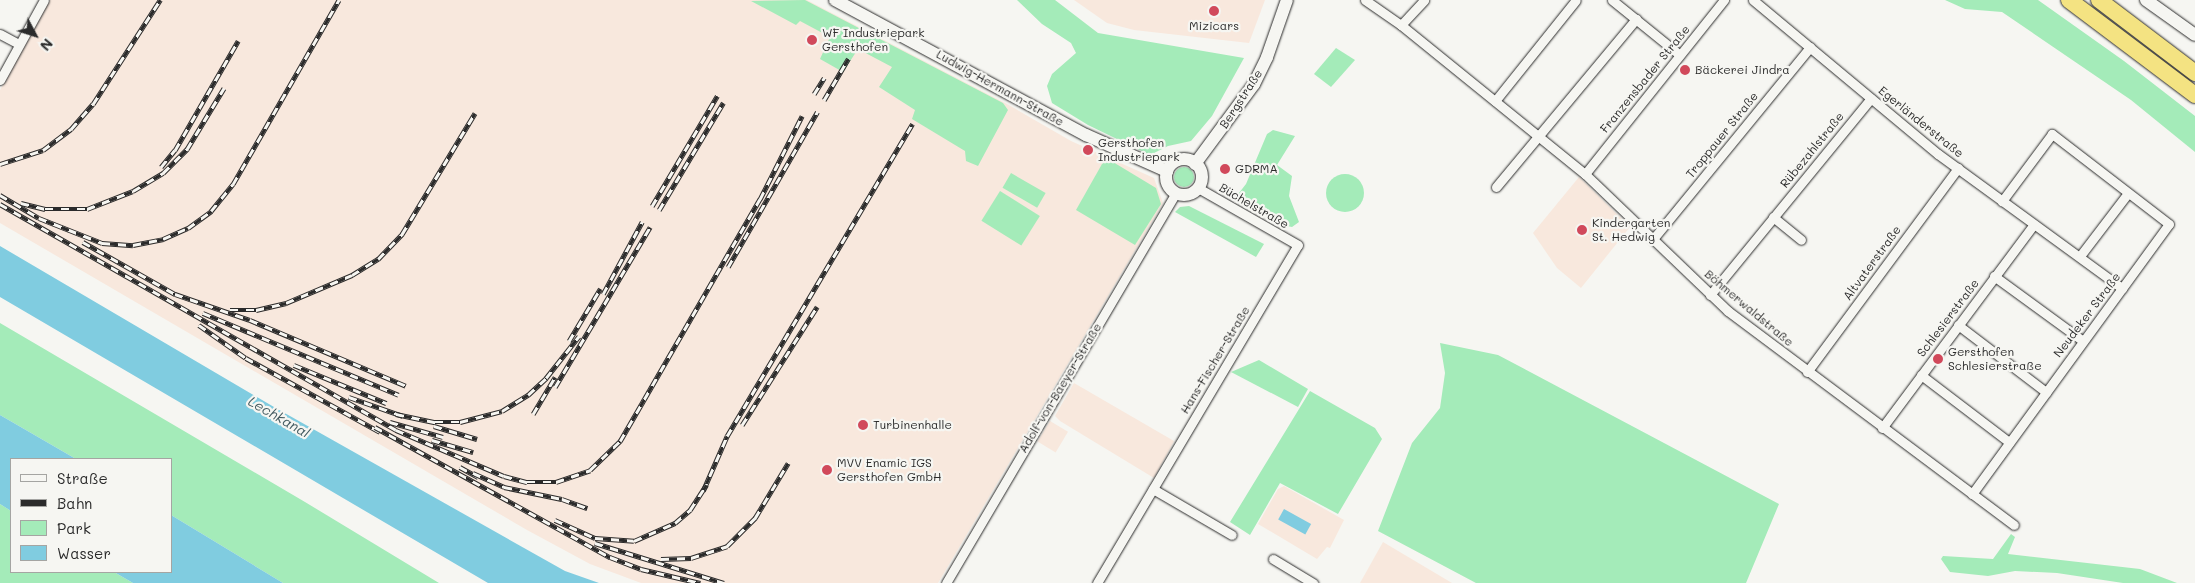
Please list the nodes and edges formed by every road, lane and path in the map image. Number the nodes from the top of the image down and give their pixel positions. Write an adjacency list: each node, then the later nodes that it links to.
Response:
1 (44, 0): 17 (street)
2 (835, 0): 28 (street, Ludwig-Hermann-Straße)
3 (1287, 0): 26 (street, Bergstraße)
4 (1365, 0): 14 (street, Böhmerwaldstraße)
5 (1424, 0): 14 (street)
6 (1576, 0): 24 (street)
7 (1612, 0): 13 (street)
8 (1753, 0): 18 (street, Egerländerstraße)
9 (2069, 0): 22 (highway)
10 (2098, 0): 20 (highway)
11 (2146, 0): 16 (street)
12 (1718, 2): 19 (street, Franzensbader Straße)
13 (1636, 19): 19 (street); 25 (street)
14 (1401, 25): 24 (street, Böhmerwaldstraße)
15 (0, 34): 17 (street)
16 (2195, 35)
17 (19, 44): 21 (street)
18 (1810, 47): 23 (street, Egerländerstraße); 37 (street, Troppauer Straße)
19 (1680, 55): 29 (street, Franzensbader Straße)
20 (2195, 73)
21 (0, 80)
22 (2195, 94)
23 (1871, 98): 27 (street, Egerländerstraße); 35 (street, Rübezahlstraße)
24 (1495, 101): 25 (street, Böhmerwaldstraße)
25 (1539, 137): 29 (street, Böhmerwaldstraße); 30 (street)
26 (1195, 164): 28 (street); 31 (street)
27 (1958, 168): 34 (street, Egerländerstraße); 46 (street, Altvaterstraße)
28 (1167, 171): 32 (street)
29 (1585, 174): 37 (street, Böhmerwaldstraße)
30 (1496, 187)
31 (1198, 188): 32 (street); 39 (street, Büchelstraße)
32 (1176, 193): 56 (street, Adolf-von-Baeyer-Straße)
33 (2128, 193): 34 (street); 40 (street); 42 (street, Neudeker Straße)
34 (2002, 201): 36 (street, Egerländerstraße)
35 (1773, 217): 38 (street); 43 (street, Rübezahlstraße)
36 (2034, 224): 40 (street, Egerländerstraße); 41 (street, Schlesierstraße)
37 (1653, 239): 43 (street, Böhmerwaldstraße)
38 (1801, 240)
39 (1298, 245): 51 (street, Hans-Fischer-Straße)
40 (2080, 256): 42 (street, Egerländerstraße)
41 (1994, 276): 44 (street, Schlesierstraße); 45 (street)
42 (2122, 288): 45 (street, Neudeker Straße)
43 (1710, 296): 46 (street, Böhmerwaldstraße)
44 (1958, 325): 47 (street, Schlesierstraße); 48 (street)
45 (2083, 341): 48 (street, Neudeker Straße)
46 (1807, 372): 49 (street, Böhmerwaldstraße)
47 (1921, 375): 49 (street, Schlesierstraße); 50 (street)
48 (2046, 392): 50 (street, Neudeker Straße)
49 (1882, 428): 52 (street, Böhmerwaldstraße)
50 (2009, 442): 52 (street, Neudeker Straße)
51 (1154, 489): 54 (street); 57 (street, Hans-Fischer-Straße)
52 (1972, 494): 53 (street, Böhmerwaldstraße)
53 (2014, 525)
54 (1232, 535)
55 (1273, 559): 58 (street)
56 (946, 583)
57 (1097, 583)
58 (1313, 583)

